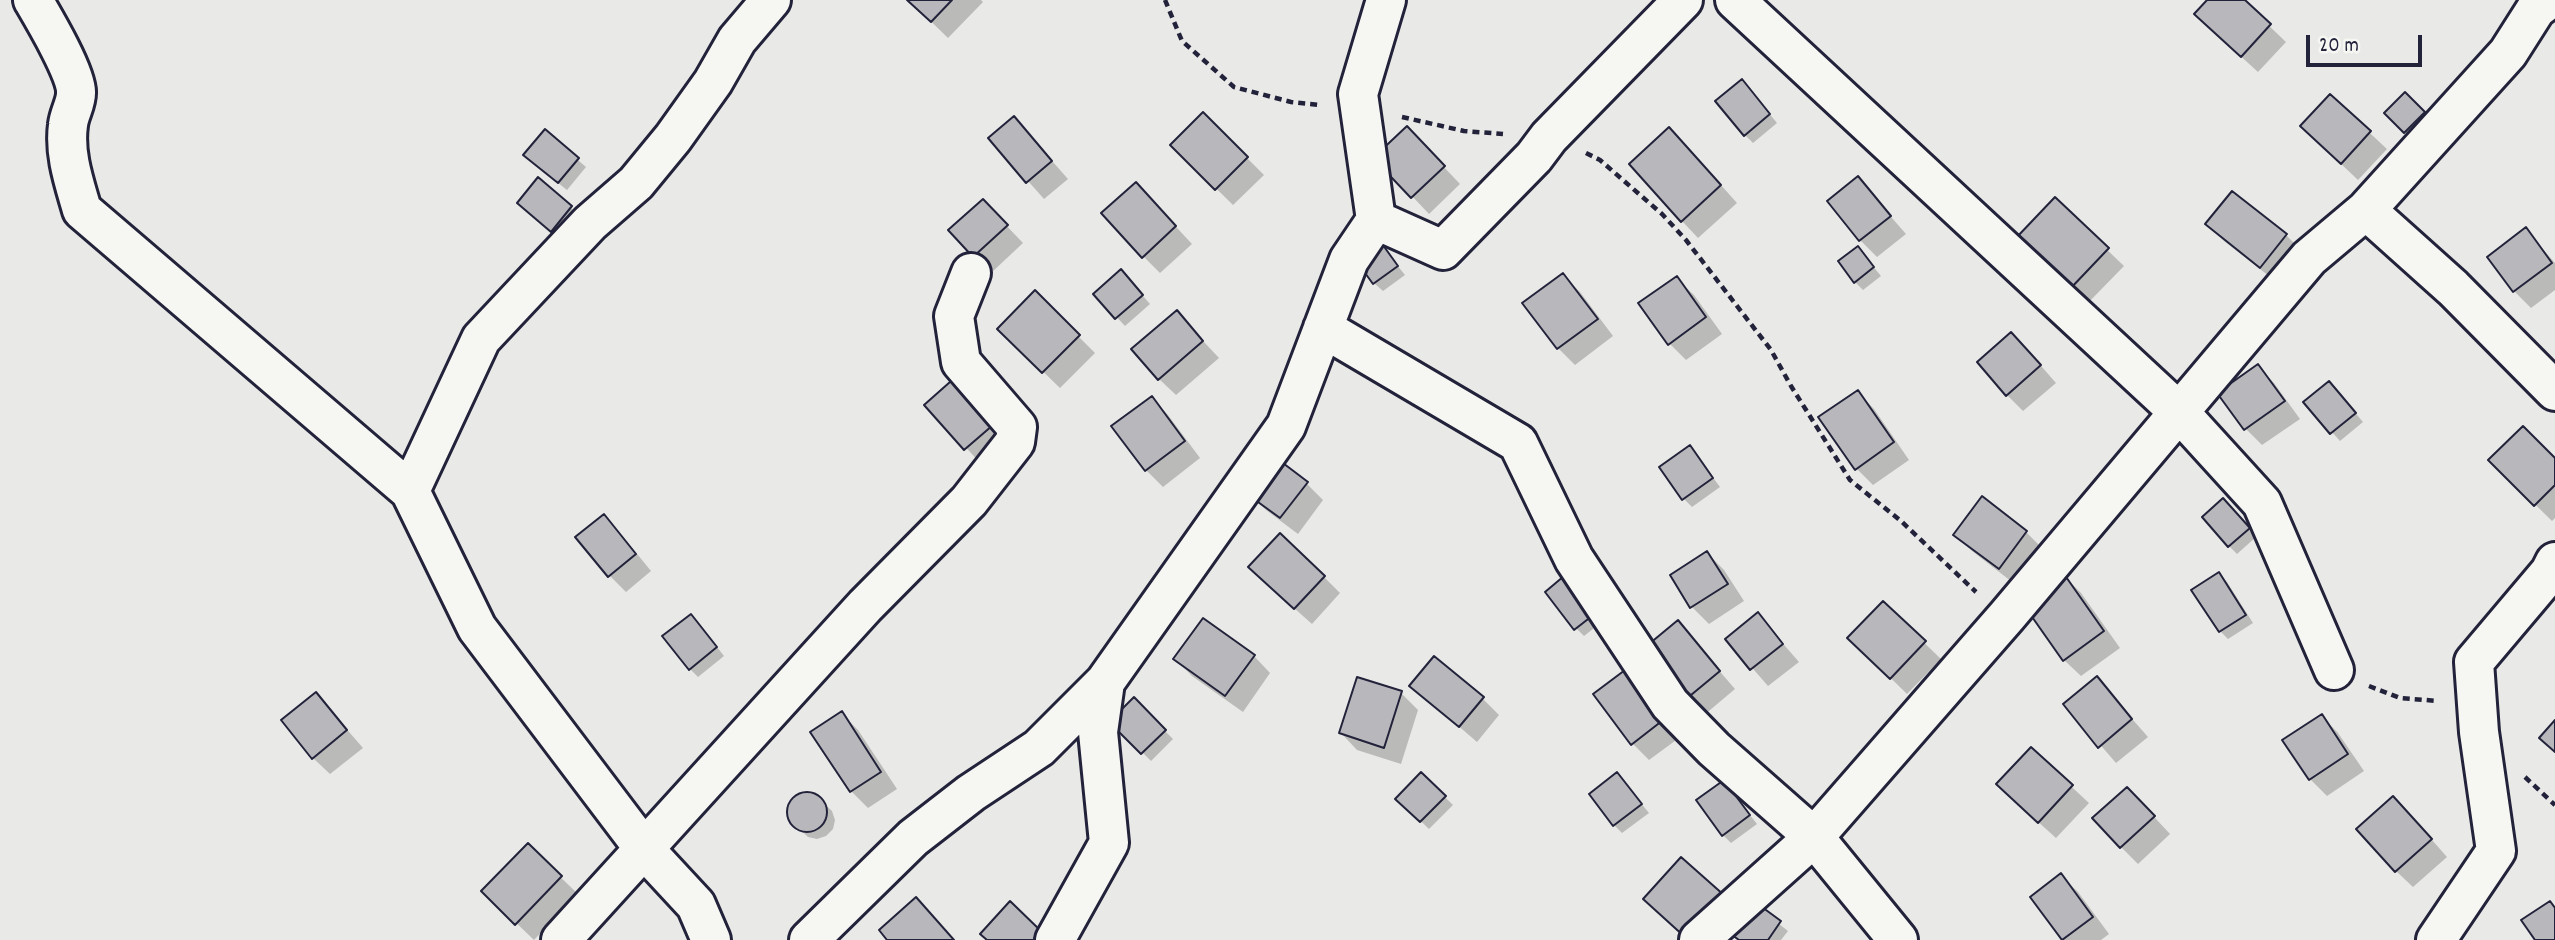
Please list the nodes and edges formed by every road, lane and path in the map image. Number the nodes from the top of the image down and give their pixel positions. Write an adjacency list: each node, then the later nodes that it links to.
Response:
1 (33, 0): 16 (street)
2 (771, 0): 16 (street)
3 (1165, 0): 8 (path)
4 (1386, 0): 8 (street)
5 (1683, 0): 9 (street)
6 (1735, 0): 15 (street)
7 (2541, 9): 10 (street)
8 (1360, 109): 9 (path); 11 (street)
9 (1549, 137): 11 (street); 18 (path)
10 (2365, 210): 14 (street); 15 (street)
11 (1376, 220): 13 (street)
12 (971, 273): 22 (street)
13 (1323, 328): 20 (street); 21 (street)
14 (2555, 391)
15 (2180, 413): 18 (street); 19 (street)
16 (410, 491): 22 (street)
17 (2555, 562): 29 (street)
18 (2007, 616): 21 (street)
19 (2334, 670)
20 (1105, 681): 25 (street); 26 (street)
21 (1814, 837): 27 (street); 28 (street)
22 (645, 850): 23 (street); 24 (street)
23 (561, 940)
24 (711, 940)
25 (809, 940)
26 (1055, 940)
27 (1699, 940)
28 (1898, 940)
29 (2436, 940)

